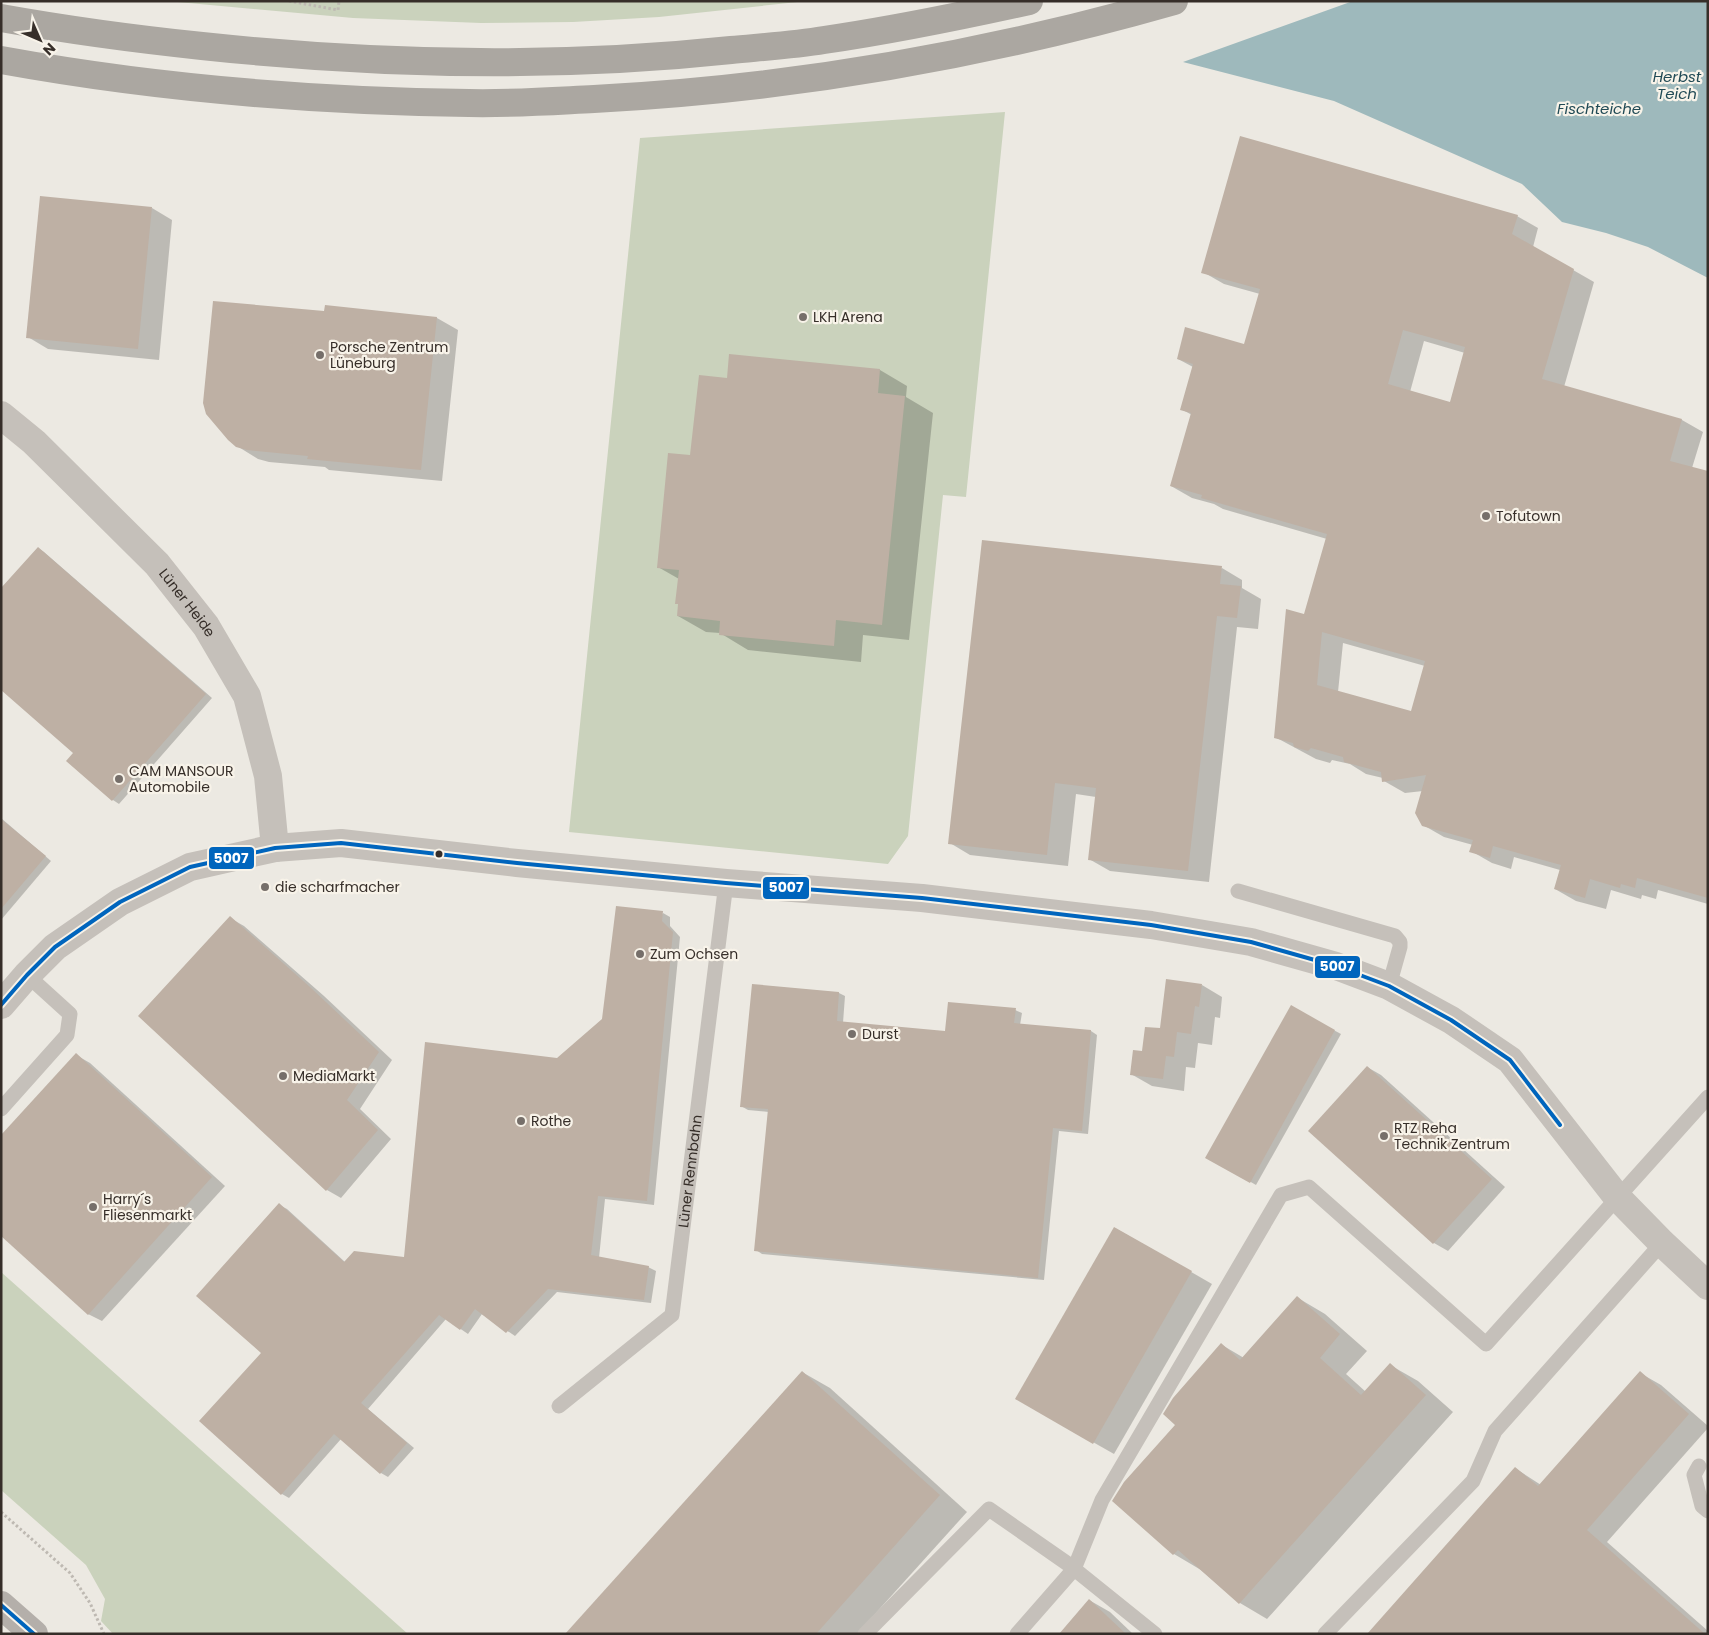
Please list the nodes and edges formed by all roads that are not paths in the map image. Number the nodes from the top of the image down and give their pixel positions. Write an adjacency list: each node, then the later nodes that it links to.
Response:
1 (1029, 1): 3 (highway)
2 (1174, 1): 4 (highway)
3 (1, 18)
4 (1, 60)
5 (1, 415): 6 (street, Lüner Heide)
6 (275, 848): 7 (street); 9 (street)
7 (726, 883): 10 (street); 17 (lane, Lüner Rennbahn)
8 (1238, 890): 10 (lane)
9 (28, 975): 11 (street); 13 (lane)
10 (1389, 986): 14 (street)
11 (1, 1005)
12 (1708, 1097): 14 (lane)
13 (1, 1109)
14 (1617, 1198): 15 (street); 20 (lane)
15 (1662, 1243): 16 (street); 26 (lane)
16 (1708, 1286)
17 (559, 1406)
18 (1699, 1466): 19 (lane)
19 (1708, 1511)
20 (1074, 1569): 23 (lane); 24 (lane); 25 (lane)
21 (1, 1605): 22 (main road)
22 (34, 1634)
23 (865, 1634)
24 (1017, 1634)
25 (1155, 1634)
26 (1325, 1634)

